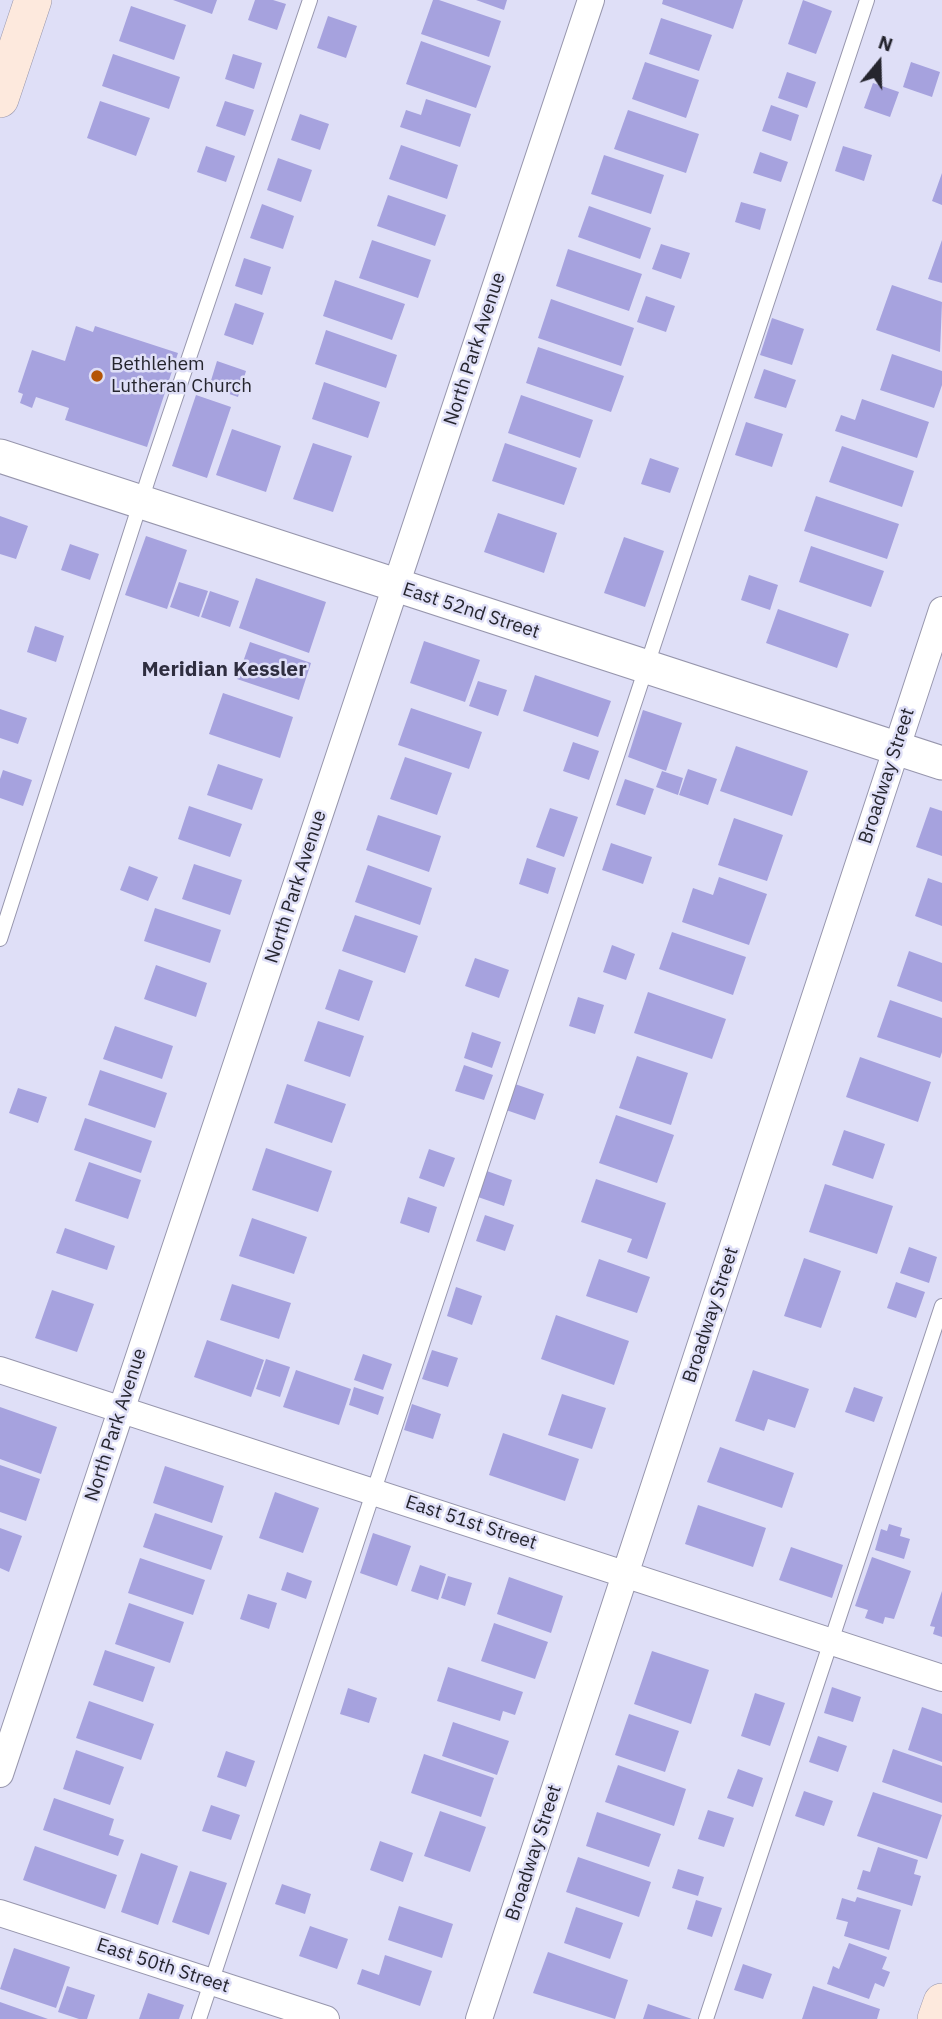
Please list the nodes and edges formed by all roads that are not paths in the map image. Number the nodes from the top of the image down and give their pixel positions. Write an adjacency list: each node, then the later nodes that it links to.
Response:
1 (33, 0): 5 (main road)
2 (310, 0): 7 (lane)
3 (591, 0): 8 (street, North Park Avenue)
4 (867, 0): 10 (lane)
5 (0, 99)
6 (0, 456): 7 (street, East 52nd Street)
7 (141, 502): 8 (street, East 52nd Street); 13 (lane)
8 (396, 586): 10 (street, East 52nd Street); 16 (street, North Park Avenue)
9 (942, 610): 11 (street, Broadway Street)
10 (646, 668): 11 (street, East 52nd Street); 17 (lane)
11 (896, 748): 12 (street, East 52nd Street); 18 (street, Broadway Street)
12 (942, 763)
13 (0, 939)
14 (942, 1306): 19 (lane)
15 (0, 1370): 16 (street, East 51st Street)
16 (121, 1409): 17 (street, East 51st Street); 21 (street, North Park Avenue)
17 (372, 1491): 18 (street, East 51st Street); 23 (lane)
18 (626, 1574): 19 (street, East 51st Street); 27 (street, Broadway Street)
19 (832, 1642): 20 (street, East 51st Street); 28 (lane)
20 (942, 1678)
21 (0, 1774)
22 (0, 1913): 23 (street, East 50th Street)
23 (211, 1982): 25 (lane); 26 (street, East 50th Street)
24 (942, 2002): 29 (main road)
25 (199, 2019)
26 (326, 2019)
27 (479, 2019)
28 (706, 2019)
29 (936, 2019)

